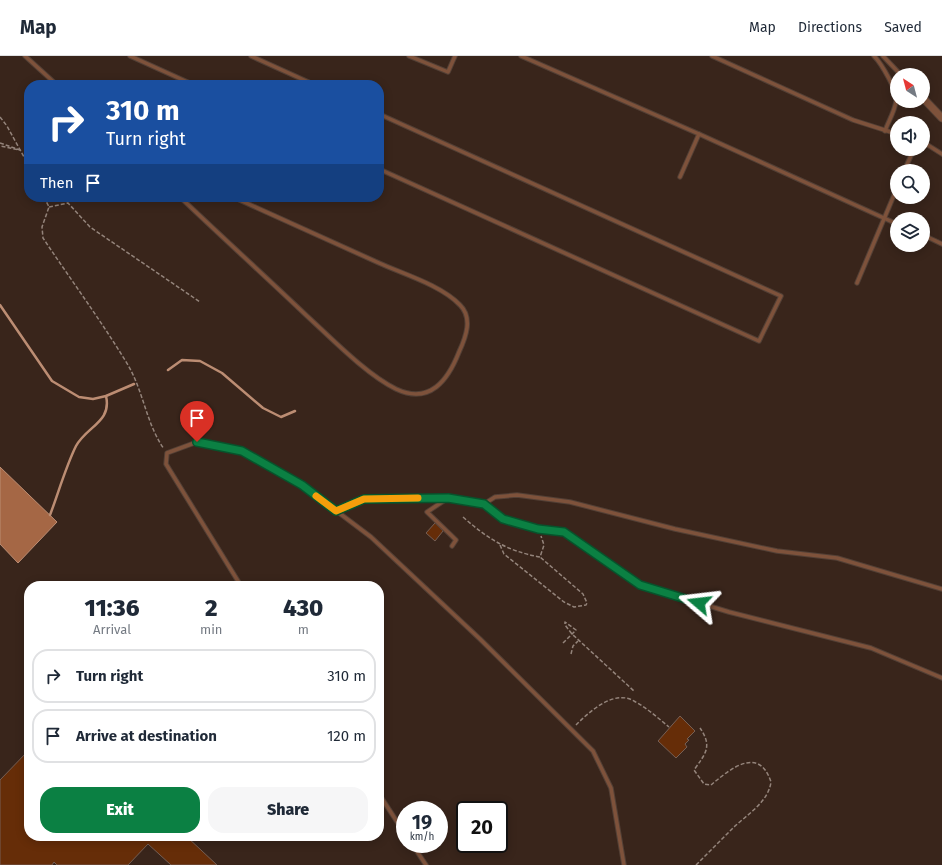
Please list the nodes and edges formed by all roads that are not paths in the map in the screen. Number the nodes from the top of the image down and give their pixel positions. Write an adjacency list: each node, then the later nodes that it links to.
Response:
1 (25, 56): 11 (lane)
2 (130, 56): 12 (lane)
3 (251, 56): 13 (lane)
4 (409, 56): 5 (lane)
5 (455, 56)
6 (521, 56): 19 (lane)
7 (712, 56): 17 (lane)
8 (874, 56): 17 (lane)
9 (883, 56): 10 (lane)
10 (894, 68)
11 (51, 80)
12 (183, 80)
13 (304, 80)
14 (930, 105): 16 (street)
15 (384, 116): 22 (lane)
16 (942, 118)
17 (884, 131): 18 (lane)
18 (890, 132)
19 (699, 134): 23 (lane); 27 (lane)
20 (930, 146): 21 (lane)
21 (942, 154)
22 (384, 171)
23 (680, 177)
24 (185, 202): 25 (lane)
25 (244, 202)
26 (890, 204): 27 (lane)
27 (884, 218): 28 (lane); 31 (lane)
28 (890, 221)
29 (930, 238): 30 (lane)
30 (942, 244)
31 (856, 283)
32 (448, 498): 33 (lane); 34 (lane); 35 (lane)
33 (484, 504): 37 (lane); 38 (lane)
34 (336, 511): 36 (lane); 43 (lane)
35 (452, 546)
36 (238, 581)
37 (942, 589)
38 (942, 678)
39 (384, 802): 40 (lane)
40 (396, 820)
41 (418, 853): 42 (lane)
42 (426, 865)
43 (624, 865)

